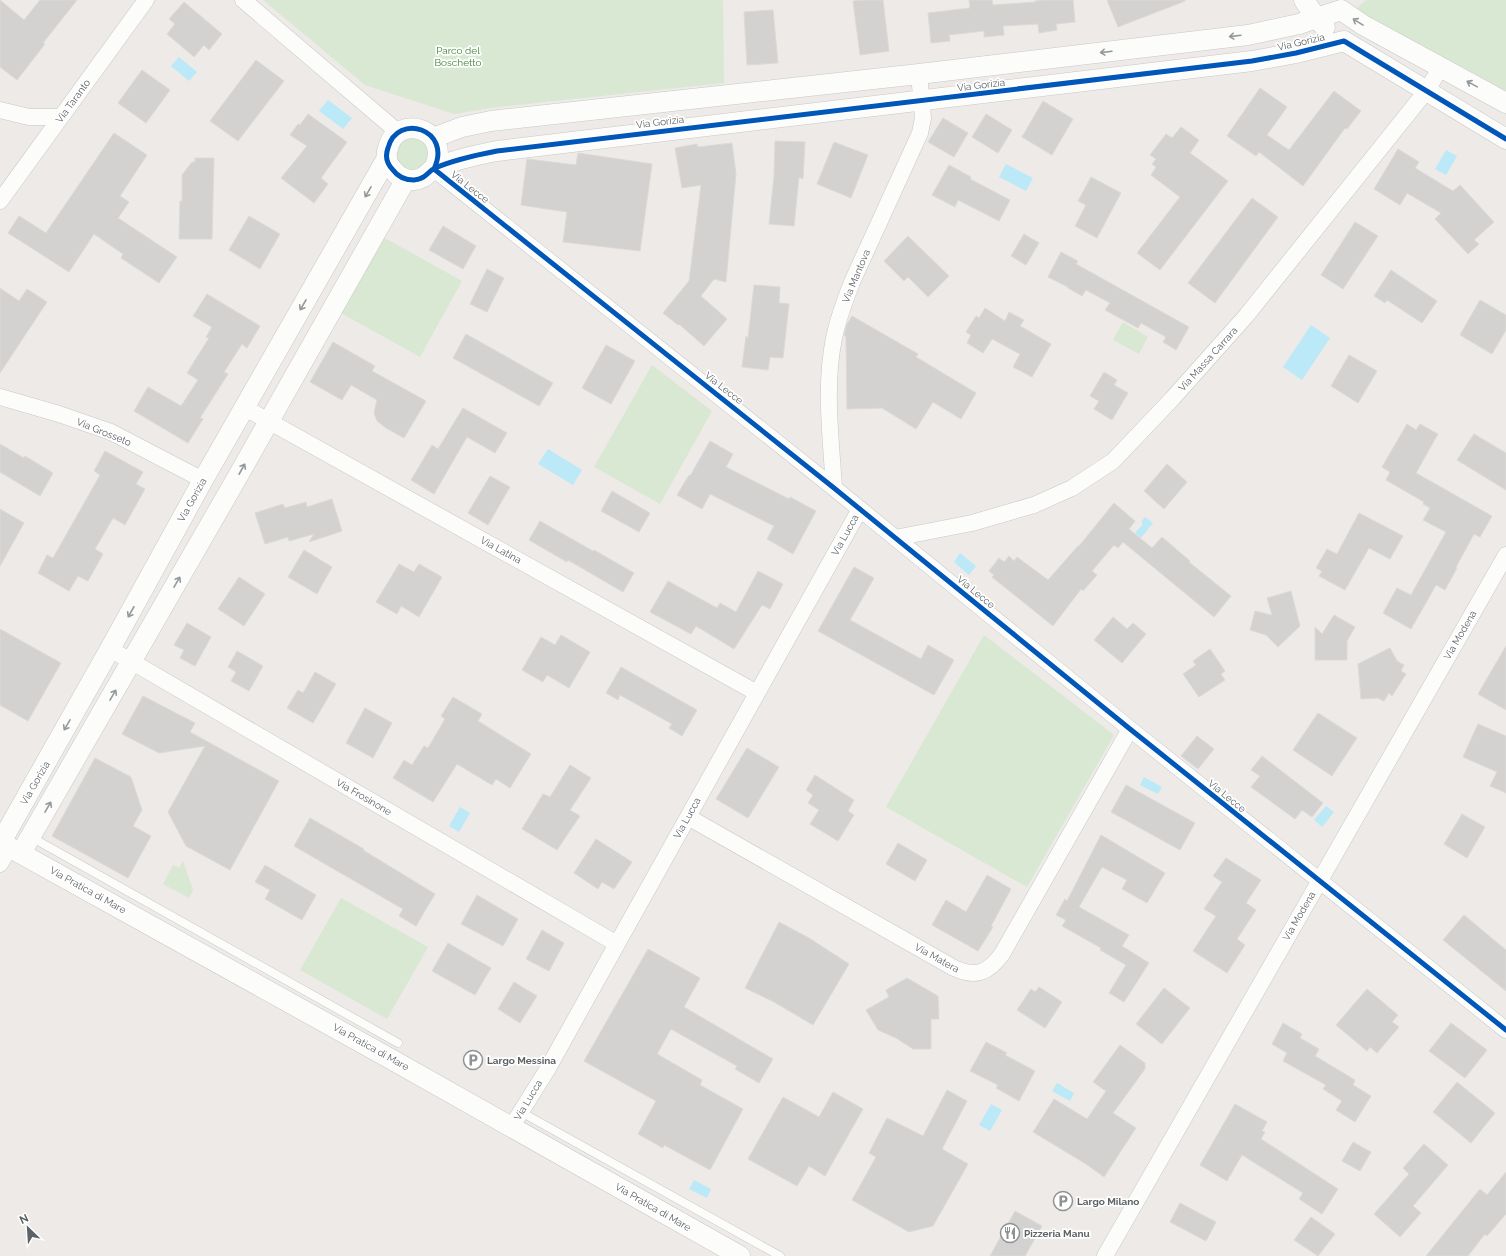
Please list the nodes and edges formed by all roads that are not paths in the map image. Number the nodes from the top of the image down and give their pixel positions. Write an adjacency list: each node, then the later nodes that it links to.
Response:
1 (146, 0): 13 (street, Via Taranto)
2 (243, 0): 14 (street)
3 (1304, 0): 5 (street)
4 (1337, 5): 5 (street, Via Gorizia); 7 (street, Via Gorizia, one-way to 4)
5 (1317, 19): 6 (street); 8 (street, Via Gorizia, one-way to 8)
6 (1344, 41): 9 (street); 10 (street, Via Gorizia)
7 (1441, 67): 9 (street, Via Massa Carrara); 11 (street, Via Gorizia, one-way to 7)
8 (919, 74): 10 (street, Via Mantova); 16 (street, Via Gorizia)
9 (1427, 90): 15 (street); 27 (street, Via Massa Carrara)
10 (921, 101): 18 (street, Via Gorizia); 25 (street, Via Mantova)
11 (1506, 102)
12 (0, 110): 13 (street)
13 (61, 117): 20 (street, Via Taranto)
14 (398, 132): 16 (street); 17 (street)
15 (1505, 134)
16 (433, 138): 18 (street)
17 (387, 158): 19 (street); 22 (street, Via Gorizia, one-way to 22)
18 (434, 169): 19 (street); 25 (street, Via Lecce)
19 (406, 179): 23 (street)
20 (0, 201)
21 (0, 397): 24 (street, Via Grosseto)
22 (245, 408): 23 (street, Via Latina); 24 (street, Via Gorizia)
23 (268, 420): 30 (street, one-way to 23); 31 (street, Via Latina)
24 (203, 480): 29 (street, Via Gorizia, one-way to 29)
25 (834, 488): 26 (street, Via Lecce)
26 (860, 509): 27 (street, Via Lecce); 31 (street, Via Lucca)
27 (895, 538): 32 (street, Via Lecce)
28 (1506, 555): 35 (street, Via Modena)
29 (110, 649): 30 (street, Via Frosinone); 34 (street, Via Gorizia, one-way to 34)
30 (132, 662): 34 (street, one-way to 30); 36 (street, Via Frosinone)
31 (757, 693): 33 (street, Via Lucca)
32 (1130, 730): 33 (street, Via Matera); 35 (street, Via Lecce)
33 (688, 816): 36 (street, Via Lucca)
34 (11, 847): 38 (lane); 39 (street, Via Pratica di Mare)
35 (1319, 881): 37 (street, Via Lecce); 42 (street, Via Modena)
36 (617, 944): 39 (street, Via Lucca)
37 (1506, 1030)
38 (398, 1043)
39 (516, 1119): 40 (street, Via Pratica di Mare); 41 (lane)
40 (740, 1256)
41 (780, 1256)
42 (1105, 1256)

